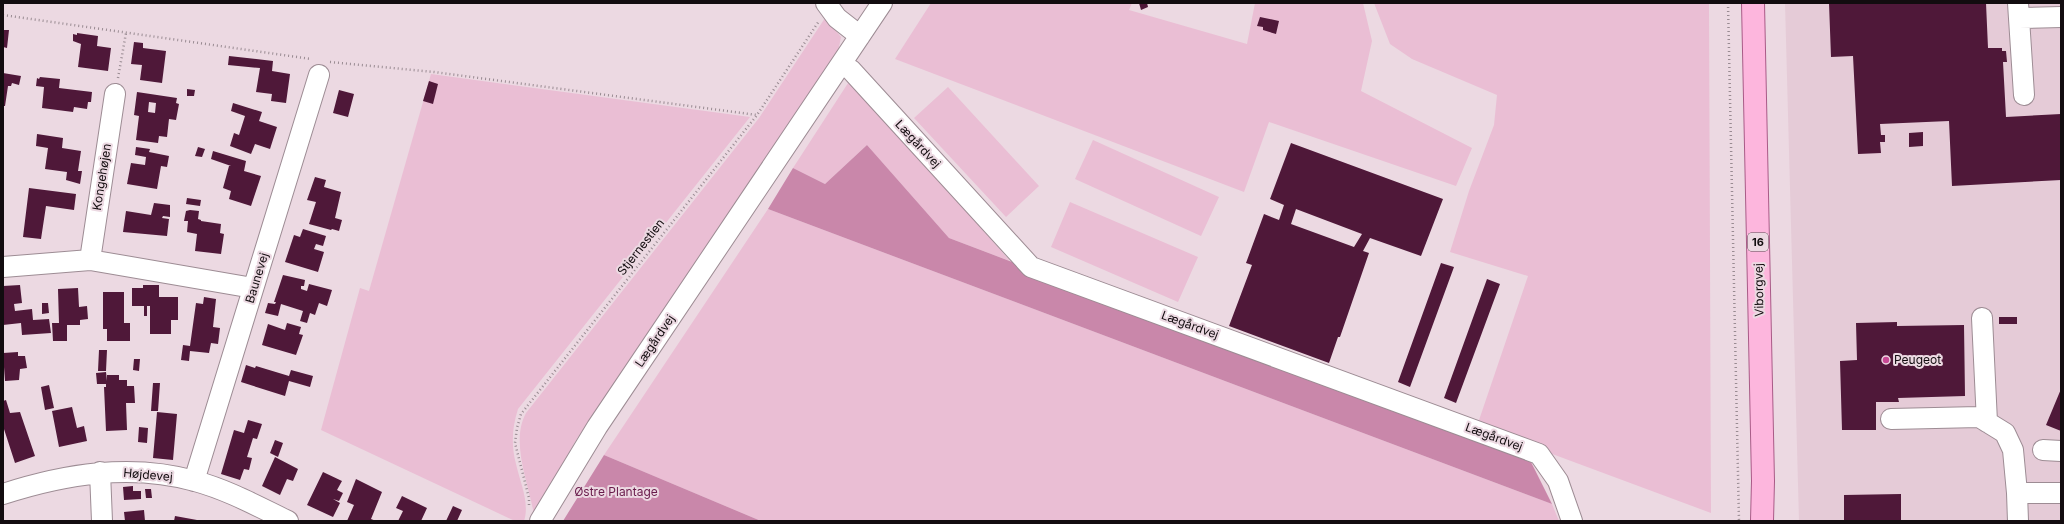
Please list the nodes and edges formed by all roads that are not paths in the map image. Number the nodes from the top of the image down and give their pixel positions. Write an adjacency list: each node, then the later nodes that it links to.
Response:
1 (882, 3): 6 (street, Lægårdvej)
2 (1753, 3): 19 (main road, Viborgvej / 16)
3 (828, 6): 6 (street)
4 (2019, 10): 5 (street); 10 (street)
5 (2061, 17)
6 (860, 36): 7 (street, Lægårdvej)
7 (841, 64): 23 (street, Lægårdvej); 26 (street, Lægårdvej)
8 (319, 65): 13 (street, Baunevej)
9 (115, 94): 11 (street, Kongehøjen)
10 (2024, 95)
11 (90, 260): 12 (street); 13 (street)
12 (3, 267)
13 (253, 288): 18 (street, Baunevej)
14 (1982, 318): 16 (street)
15 (1891, 419): 16 (street)
16 (1987, 422): 20 (street)
17 (100, 472): 18 (street, Højdevej); 22 (street, Højdevej); 24 (street)
18 (194, 481): 25 (street, Højdevej)
19 (1763, 481): 27 (main road, Viborgvej / 16); 28 (main road, Viborgvej / 16)
20 (2017, 493): 21 (street); 29 (street)
21 (2061, 493)
22 (3, 494)
23 (535, 517)
24 (102, 521)
25 (288, 521)
26 (1572, 521)
27 (1762, 521)
28 (1768, 521)
29 (2018, 521)

